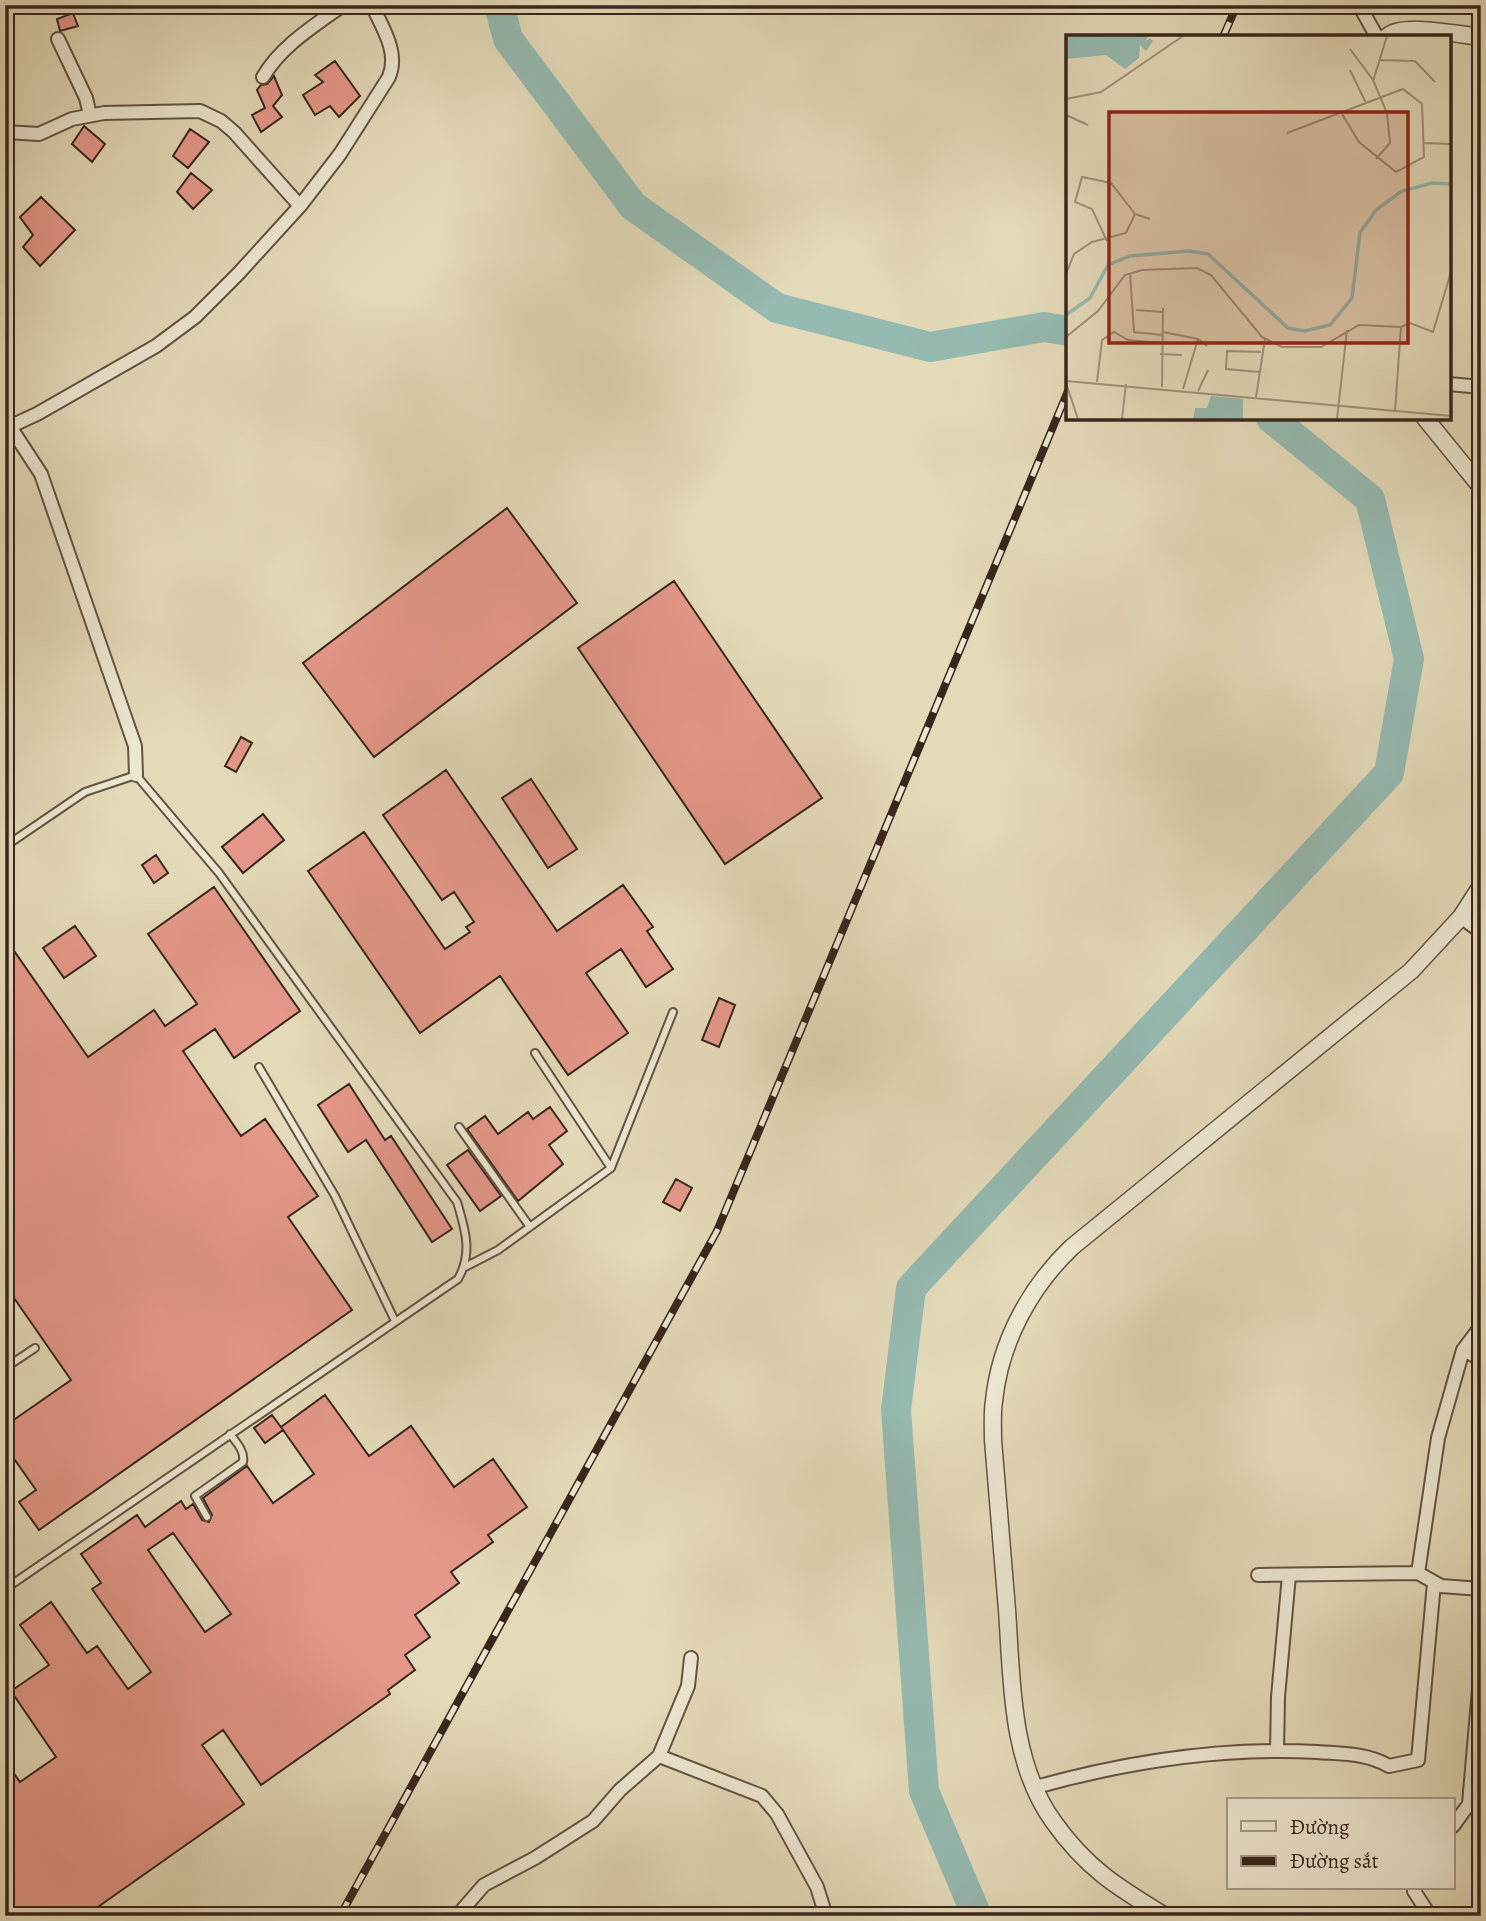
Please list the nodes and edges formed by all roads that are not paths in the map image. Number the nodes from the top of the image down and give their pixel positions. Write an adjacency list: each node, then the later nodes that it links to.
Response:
1 (342, 5): 8 (street)
2 (372, 5): 11 (street)
3 (1359, 5): 4 (street)
4 (1376, 35)
5 (1389, 35): 6 (street)
6 (1481, 37)
7 (58, 39): 9 (street)
8 (263, 77)
9 (90, 115): 10 (street); 11 (street)
10 (5, 132)
11 (300, 206): 15 (street)
12 (1451, 384): 13 (street)
13 (1481, 387)
14 (1427, 420): 16 (street)
15 (8, 422): 17 (street)
16 (1481, 488)
17 (136, 775): 18 (lane); 28 (lane)
18 (10, 843)
19 (1481, 886): 20 (street)
20 (1461, 917): 21 (street); 47 (street)
21 (1481, 932)
22 (673, 1012): 26 (lane)
23 (535, 1054): 26 (lane)
24 (259, 1067): 29 (lane)
25 (458, 1127): 27 (lane)
26 (611, 1168): 27 (lane)
27 (530, 1227): 28 (lane)
28 (465, 1267): 29 (lane)
29 (395, 1321): 35 (lane)
30 (1481, 1326): 32 (street)
31 (35, 1348): 34 (lane)
32 (1463, 1350): 33 (street); 37 (street)
33 (1481, 1359)
34 (5, 1368)
35 (230, 1434): 36 (lane); 41 (lane)
36 (207, 1517)
37 (1418, 1573): 39 (street); 40 (street)
38 (1258, 1575): 39 (street)
39 (1289, 1575): 45 (street)
40 (1434, 1583): 42 (street); 45 (street)
41 (5, 1589)
42 (1481, 1589)
43 (691, 1658): 46 (street)
44 (1481, 1666): 48 (street)
45 (1277, 1750): 47 (street)
46 (659, 1756): 50 (street); 51 (street)
47 (1035, 1787): 52 (street)
48 (1454, 1825)
49 (1414, 1890): 53 (street)
50 (457, 1916)
51 (826, 1916)
52 (1166, 1916)
53 (1430, 1916)

